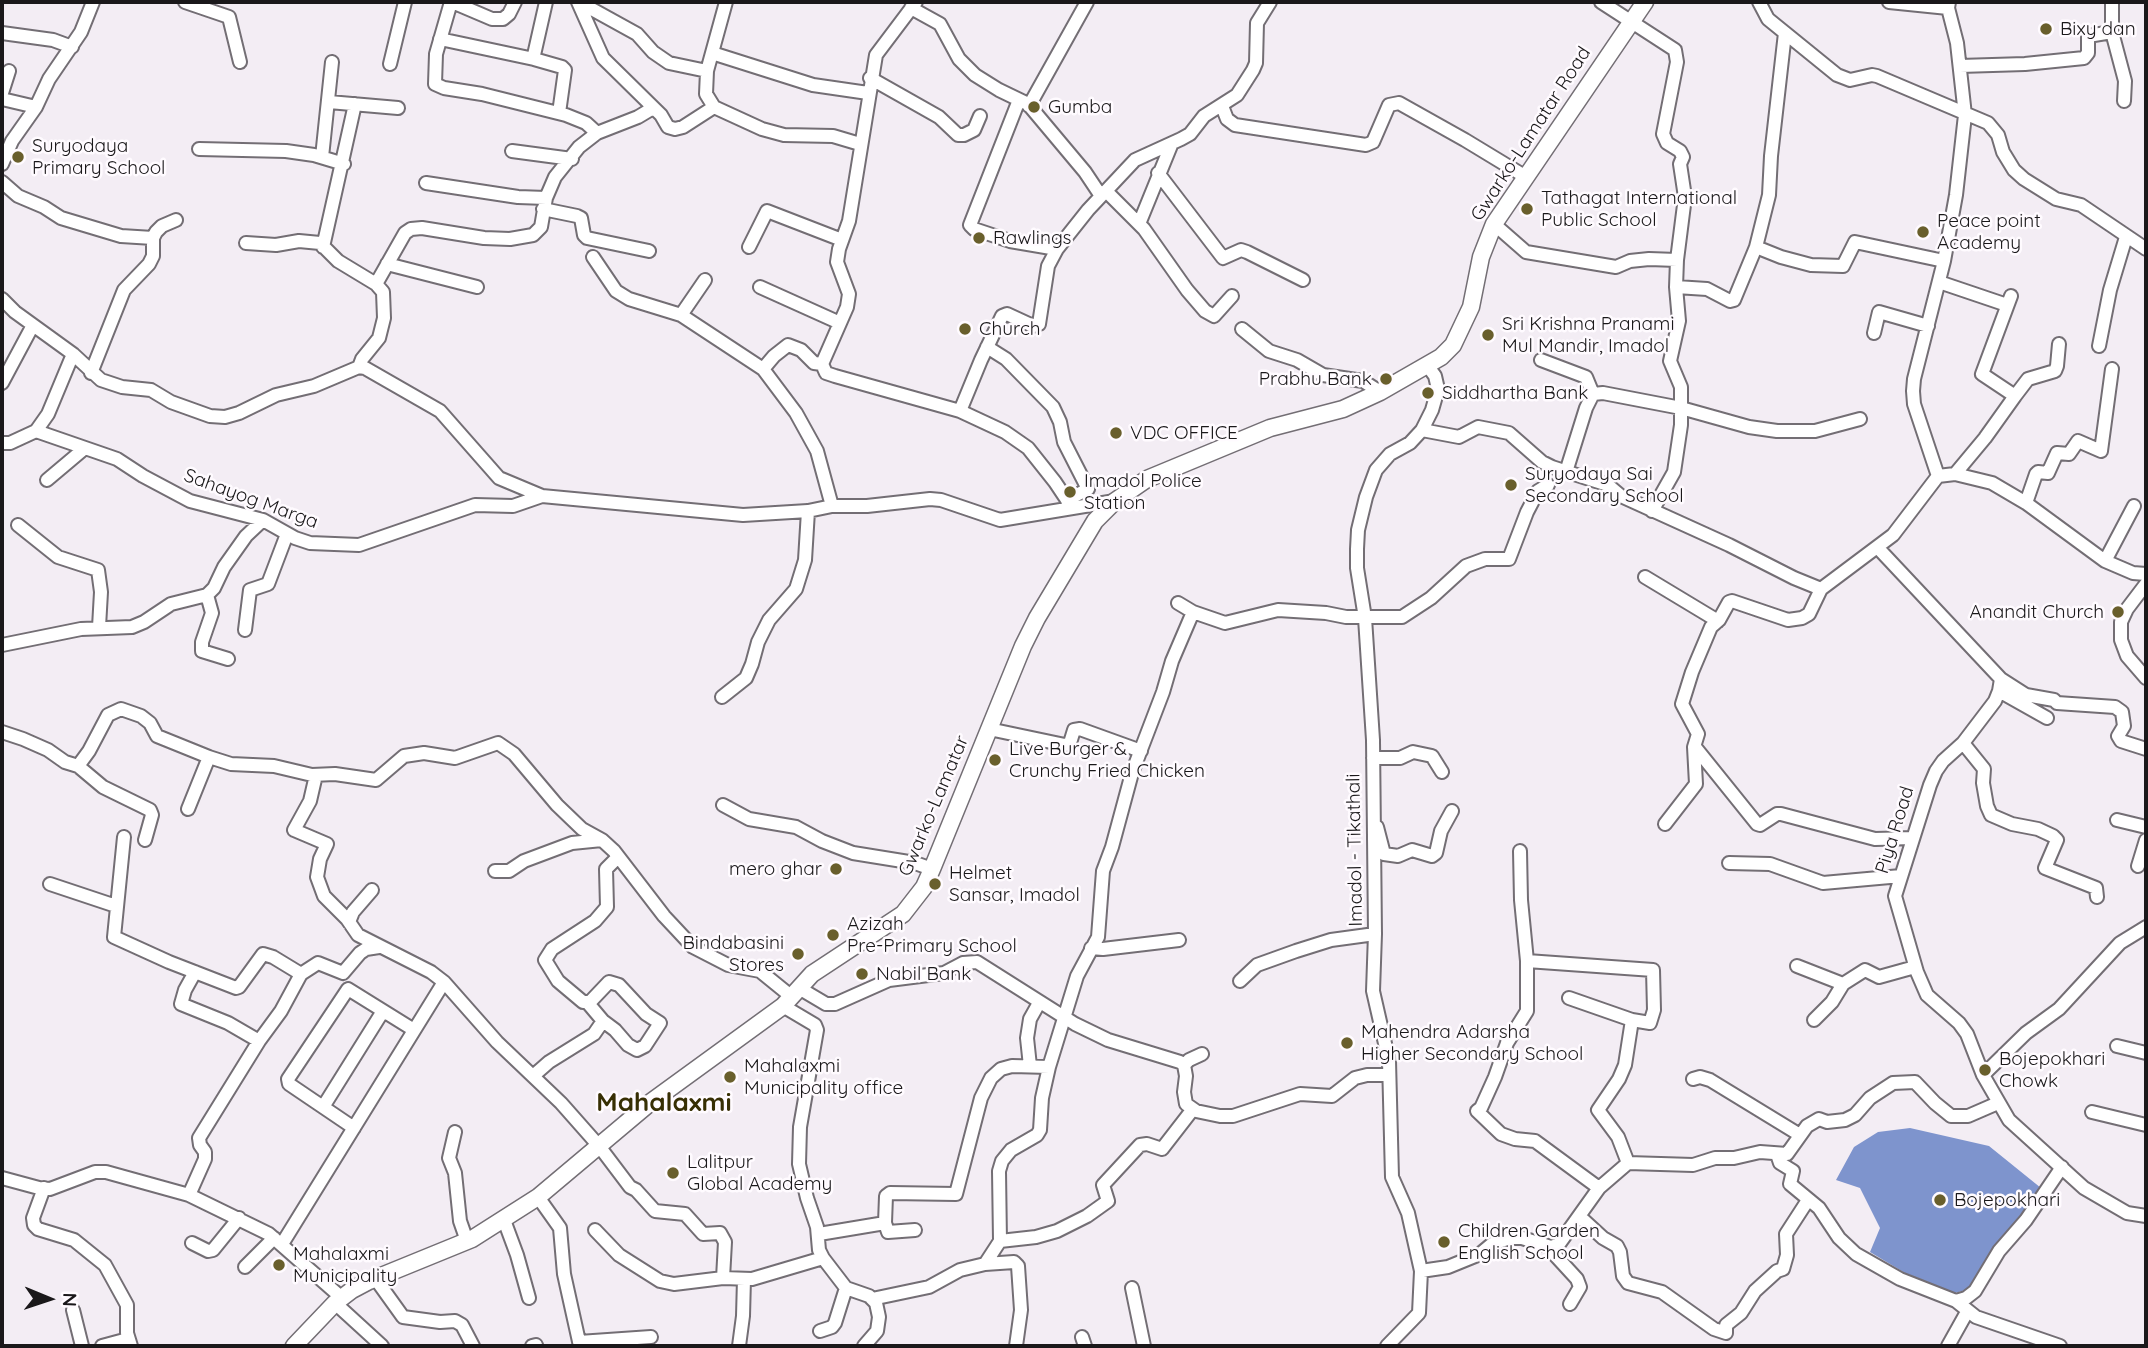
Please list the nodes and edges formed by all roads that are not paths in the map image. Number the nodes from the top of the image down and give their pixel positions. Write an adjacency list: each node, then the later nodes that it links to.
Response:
1 (93, 2): 23 (street)
2 (184, 2): 26 (street)
3 (405, 2): 28 (street)
4 (451, 2): 5 (street); 22 (street)
5 (515, 2)
6 (546, 2): 25 (street)
7 (578, 2): 31 (street); 44 (street)
8 (726, 2): 24 (street)
9 (1087, 2): 38 (street)
10 (1270, 2): 40 (street)
11 (1601, 2): 18 (street)
12 (1645, 2): 18 (main road, Gwarko-Lamatar Road)
13 (1759, 2): 21 (street)
14 (1889, 2): 17 (street)
15 (2112, 2): 19 (street)
16 (914, 5): 32 (street); 38 (street)
17 (1949, 5): 29 (street)
18 (1630, 22): 58 (main road, Gwarko-Lamatar Road); 77 (street)
19 (2112, 32): 29 (street); 36 (street)
20 (2, 33): 23 (street)
21 (1785, 33): 46 (street); 72 (street)
22 (440, 39): 25 (street); 45 (street)
23 (72, 47): 41 (street)
24 (712, 53): 31 (street); 34 (street)
25 (534, 59): 45 (street)
26 (240, 62)
27 (332, 62): 37 (street)
28 (390, 64)
29 (1960, 66): 46 (street)
30 (9, 71): 33 (street)
31 (707, 71): 42 (street)
32 (870, 78): 34 (street); 47 (street)
33 (2, 93)
34 (868, 93): 50 (street)
35 (2, 99): 41 (street)
36 (2124, 101)
37 (329, 102): 39 (street); 53 (street)
38 (1024, 103): 61 (street); 73 (street)
39 (355, 104): 43 (street); 56 (street)
40 (1222, 106): 49 (street); 58 (street)
41 (36, 107): 55 (street)
42 (714, 107): 44 (street); 50 (street)
43 (398, 108)
44 (653, 108): 48 (street)
45 (559, 113): 48 (street)
46 (1965, 115): 66 (street); 78 (street)
47 (980, 116)
48 (597, 133): 54 (street)
49 (1172, 143): 57 (street); 61 (street)
50 (860, 144): 68 (street)
51 (199, 149): 53 (street)
52 (512, 151): 54 (street)
53 (322, 157): 56 (street)
54 (572, 159): 62 (street)
55 (2, 164)
56 (344, 164): 70 (street)
57 (1158, 173): 64 (street); 81 (street)
58 (1525, 177): 65 (main road, Gwarko-Lamatar Road)
59 (2, 182): 67 (street)
60 (426, 183): 62 (street)
61 (1104, 194): 64 (street); 73 (street)
62 (544, 204): 75 (street); 79 (street)
63 (176, 220): 67 (street)
64 (1139, 224): 87 (street)
65 (1494, 224): 77 (street); 101 (main road, Gwarko-Lamatar Road)
66 (2126, 237): 74 (street); 96 (street)
67 (153, 238): 105 (street)
68 (842, 240): 71 (street); 90 (street)
69 (246, 243): 70 (street)
70 (323, 247): 83 (street)
71 (749, 247)
72 (1756, 247): 78 (street); 86 (street)
73 (1058, 249): 97 (street)
74 (2146, 249)
75 (649, 251)
76 (593, 257): 89 (street)
77 (1677, 260): 86 (street)
78 (1944, 261): 82 (street)
79 (387, 264): 83 (street); 84 (street)
80 (705, 280): 89 (street)
81 (1303, 281)
82 (1939, 282): 92 (street); 109 (street)
83 (376, 284): 102 (street)
84 (477, 287)
85 (760, 287): 90 (street)
86 (1676, 287): 110 (street)
87 (1232, 296)
88 (2, 299): 91 (street)
89 (681, 315): 103 (street)
90 (841, 323): 100 (street)
91 (33, 325): 98 (street); 106 (street)
92 (1928, 326): 94 (street); 119 (street)
93 (1242, 329): 107 (street)
94 (1874, 333)
95 (2059, 344): 109 (street)
96 (2099, 346)
97 (987, 347): 111 (street); 125 (street)
98 (73, 355): 105 (street); 114 (street)
99 (1541, 360): 108 (street)
100 (822, 365): 103 (street); 111 (street)
101 (1427, 365): 107 (main road, Gwarko-Lamatar); 113 (street)
102 (359, 367): 105 (street); 122 (street)
103 (763, 369): 126 (street)
104 (2112, 369): 124 (street)
105 (91, 373)
106 (2, 383)
107 (1380, 392): 123 (main road, Gwarko-Lamatar)
108 (1593, 394): 110 (street); 117 (street)
109 (2015, 396): 118 (street)
110 (1681, 408): 112 (street); 129 (street)
111 (960, 411): 125 (street)
112 (1860, 419)
113 (1422, 430): 117 (street); 142 (street, Imadol - Tikathali)
114 (36, 431): 115 (street); 116 (street, Sahayog Marga)
115 (2, 443)
116 (85, 449): 120 (street); 130 (street, Sahayog Marga)
117 (1566, 472): 129 (street)
118 (1955, 474): 119 (street); 124 (street)
119 (1938, 476): 133 (street)
120 (47, 480)
121 (1548, 485): 142 (street)
122 (542, 496): 128 (street); 132 (street, Sahayog Marga)
123 (1115, 500): 125 (street); 152 (main road, Gwarko-Lamatar)
124 (2026, 503): 134 (street)
125 (1068, 504): 126 (street)
126 (832, 506): 128 (street)
127 (2134, 506): 134 (street)
128 (808, 511): 150 (street)
129 (1652, 511): 138 (street)
130 (263, 520): 132 (street, Sahayog Marga); 139 (street)
131 (18, 525): 144 (street)
132 (287, 534): 145 (street)
133 (1878, 548): 138 (street); 149 (street)
134 (2105, 561): 135 (street)
135 (2146, 574)
136 (1645, 577): 143 (street)
137 (2146, 584): 148 (street)
138 (1821, 589): 143 (street)
139 (207, 595): 144 (street); 147 (street)
140 (1178, 603): 141 (street)
141 (1193, 612): 142 (street); 157 (street)
142 (1365, 618): 159 (street, Imadol - Tikathali)
143 (1718, 621): 155 (street)
144 (99, 627): 146 (street)
145 (245, 630)
146 (2, 645)
147 (228, 659)
148 (2146, 678)
149 (2000, 685): 151 (street); 154 (street, Piya Road); 156 (street)
150 (722, 697)
151 (2047, 718)
152 (989, 729): 157 (street); 179 (main road, Gwarko-Lamatar)
153 (2, 732): 160 (street)
154 (1963, 743): 171 (street, Piya Road); 184 (street)
155 (1694, 747): 168 (street); 171 (street)
156 (2146, 749)
157 (1141, 751): 191 (street)
158 (209, 757): 160 (street); 162 (street); 164 (street)
159 (1373, 758): 161 (street); 166 (street, Imadol - Tikathali)
160 (78, 766): 172 (street)
161 (1442, 772)
162 (316, 775): 173 (street); 186 (street)
163 (723, 806): 179 (street)
164 (188, 810)
165 (1452, 811): 166 (street)
166 (1373, 817): 188 (street, Imadol - Tikathali)
167 (2117, 820): 169 (street)
168 (1665, 824)
169 (2146, 827)
170 (124, 837): 185 (street)
171 (1913, 838): 181 (street, Piya Road)
172 (145, 840)
173 (602, 840): 176 (street); 180 (street)
174 (2146, 840): 178 (street)
175 (1520, 851): 192 (street)
176 (618, 857): 200 (street); 202 (street)
177 (1729, 863): 181 (street)
178 (2138, 866)
179 (932, 869): 200 (main road, Gwarko-Lamatar)
180 (495, 871)
181 (1901, 876): 194 (street, Piya Road)
182 (50, 884): 185 (street)
183 (372, 890): 186 (street)
184 (2097, 897)
185 (116, 906): 195 (street)
186 (349, 922): 190 (street)
187 (2146, 927): 218 (street)
188 (1376, 934): 197 (street); 217 (street, Imadol - Tikathali)
189 (1179, 940): 191 (street)
190 (379, 947): 196 (street); 198 (street)
191 (1091, 948): 205 (street)
192 (1527, 961): 206 (street); 235 (street)
193 (1797, 966): 199 (street)
194 (1915, 967): 199 (street); 218 (street, Piya Road)
195 (195, 972): 196 (street); 210 (street)
196 (301, 974): 210 (street)
197 (1240, 981)
198 (444, 982): 209 (street); 219 (street)
199 (1843, 984): 207 (street)
200 (791, 997): 203 (street); 229 (main road, Gwarko-Lamatar); 246 (street)
201 (1569, 998): 206 (street)
202 (587, 1002): 208 (street); 208 (street)
203 (1039, 1003): 205 (street); 215 (street)
204 (383, 1011): 209 (street); 222 (street); 222 (street)
205 (1065, 1017): 214 (street); 216 (street)
206 (1632, 1020): 231 (street)
207 (1814, 1020)
208 (603, 1021): 219 (street)
209 (414, 1030): 226 (street)
210 (259, 1041): 236 (street)
211 (2117, 1046): 213 (street)
212 (1202, 1054): 214 (street)
213 (2146, 1054)
214 (1184, 1065): 223 (street)
215 (1030, 1066): 216 (street); 243 (street)
216 (1049, 1067): 249 (street)
217 (1390, 1075): 223 (street); 255 (street, Imadol - Tikathali)
218 (1983, 1075): 221 (street, Piya Road)
219 (533, 1076): 229 (street)
220 (1693, 1079): 228 (street)
221 (1997, 1103): 228 (street); 232 (street, Piya Road)
222 (323, 1107): 226 (street)
223 (1193, 1109): 249 (street)
224 (2092, 1112): 225 (street)
225 (2146, 1125)
226 (354, 1128): 247 (street)
227 (454, 1132): 248 (street)
228 (1800, 1135): 230 (street)
229 (598, 1146): 237 (main road, Gwarko-Lamatar); 257 (street)
230 (1777, 1154): 231 (street); 238 (street)
231 (1628, 1163): 235 (street)
232 (2062, 1167): 240 (street, Piya Road); 264 (street)
233 (2, 1178): 234 (street)
234 (44, 1188): 236 (street); 270 (street)
235 (1599, 1188): 239 (street)
236 (189, 1195): 241 (street)
237 (538, 1197): 242 (main road, Gwarko-Lamatar); 271 (street)
238 (1808, 1199): 239 (street); 264 (street)
239 (1578, 1216): 251 (street)
240 (2146, 1216)
241 (239, 1218): 247 (street); 250 (street)
242 (504, 1220): 248 (main road, Gwarko-Lamatar); 261 (street)
243 (885, 1223): 245 (street); 246 (street)
244 (596, 1230): 257 (street)
245 (915, 1230)
246 (818, 1234): 252 (street)
247 (278, 1241): 254 (street); 263 (street)
248 (467, 1241): 256 (main road, Gwarko-Lamatar)
249 (1000, 1241): 253 (street)
250 (191, 1243)
251 (1551, 1247): 255 (street); 265 (street)
252 (823, 1258): 258 (street); 259 (street)
253 (985, 1264): 262 (street); 279 (street)
254 (245, 1267)
255 (1421, 1271): 281 (street, Imadol - Tikathali)
256 (375, 1278): 263 (main road, Gwarko-Lamatar); 276 (street)
257 (723, 1278): 258 (street)
258 (744, 1279): 277 (street)
259 (846, 1288): 262 (street); 268 (street)
260 (1132, 1288): 280 (street)
261 (529, 1298)
262 (872, 1299): 278 (street)
263 (339, 1301): 274 (main road, Gwarko-Lamatar); 275 (street)
264 (1956, 1301): 267 (street)
265 (1570, 1304)
266 (74, 1310): 272 (street)
267 (1968, 1312): 282 (street); 283 (street)
268 (820, 1331)
269 (651, 1337): 271 (street)
270 (129, 1343): 273 (street)
271 (579, 1344)
272 (82, 1346)
273 (102, 1346)
274 (294, 1346)
275 (382, 1346)
276 (473, 1346)
277 (738, 1346)
278 (864, 1346)
279 (1016, 1346)
280 (1144, 1346)
281 (1387, 1346)
282 (1948, 1346)
283 (2060, 1346)

